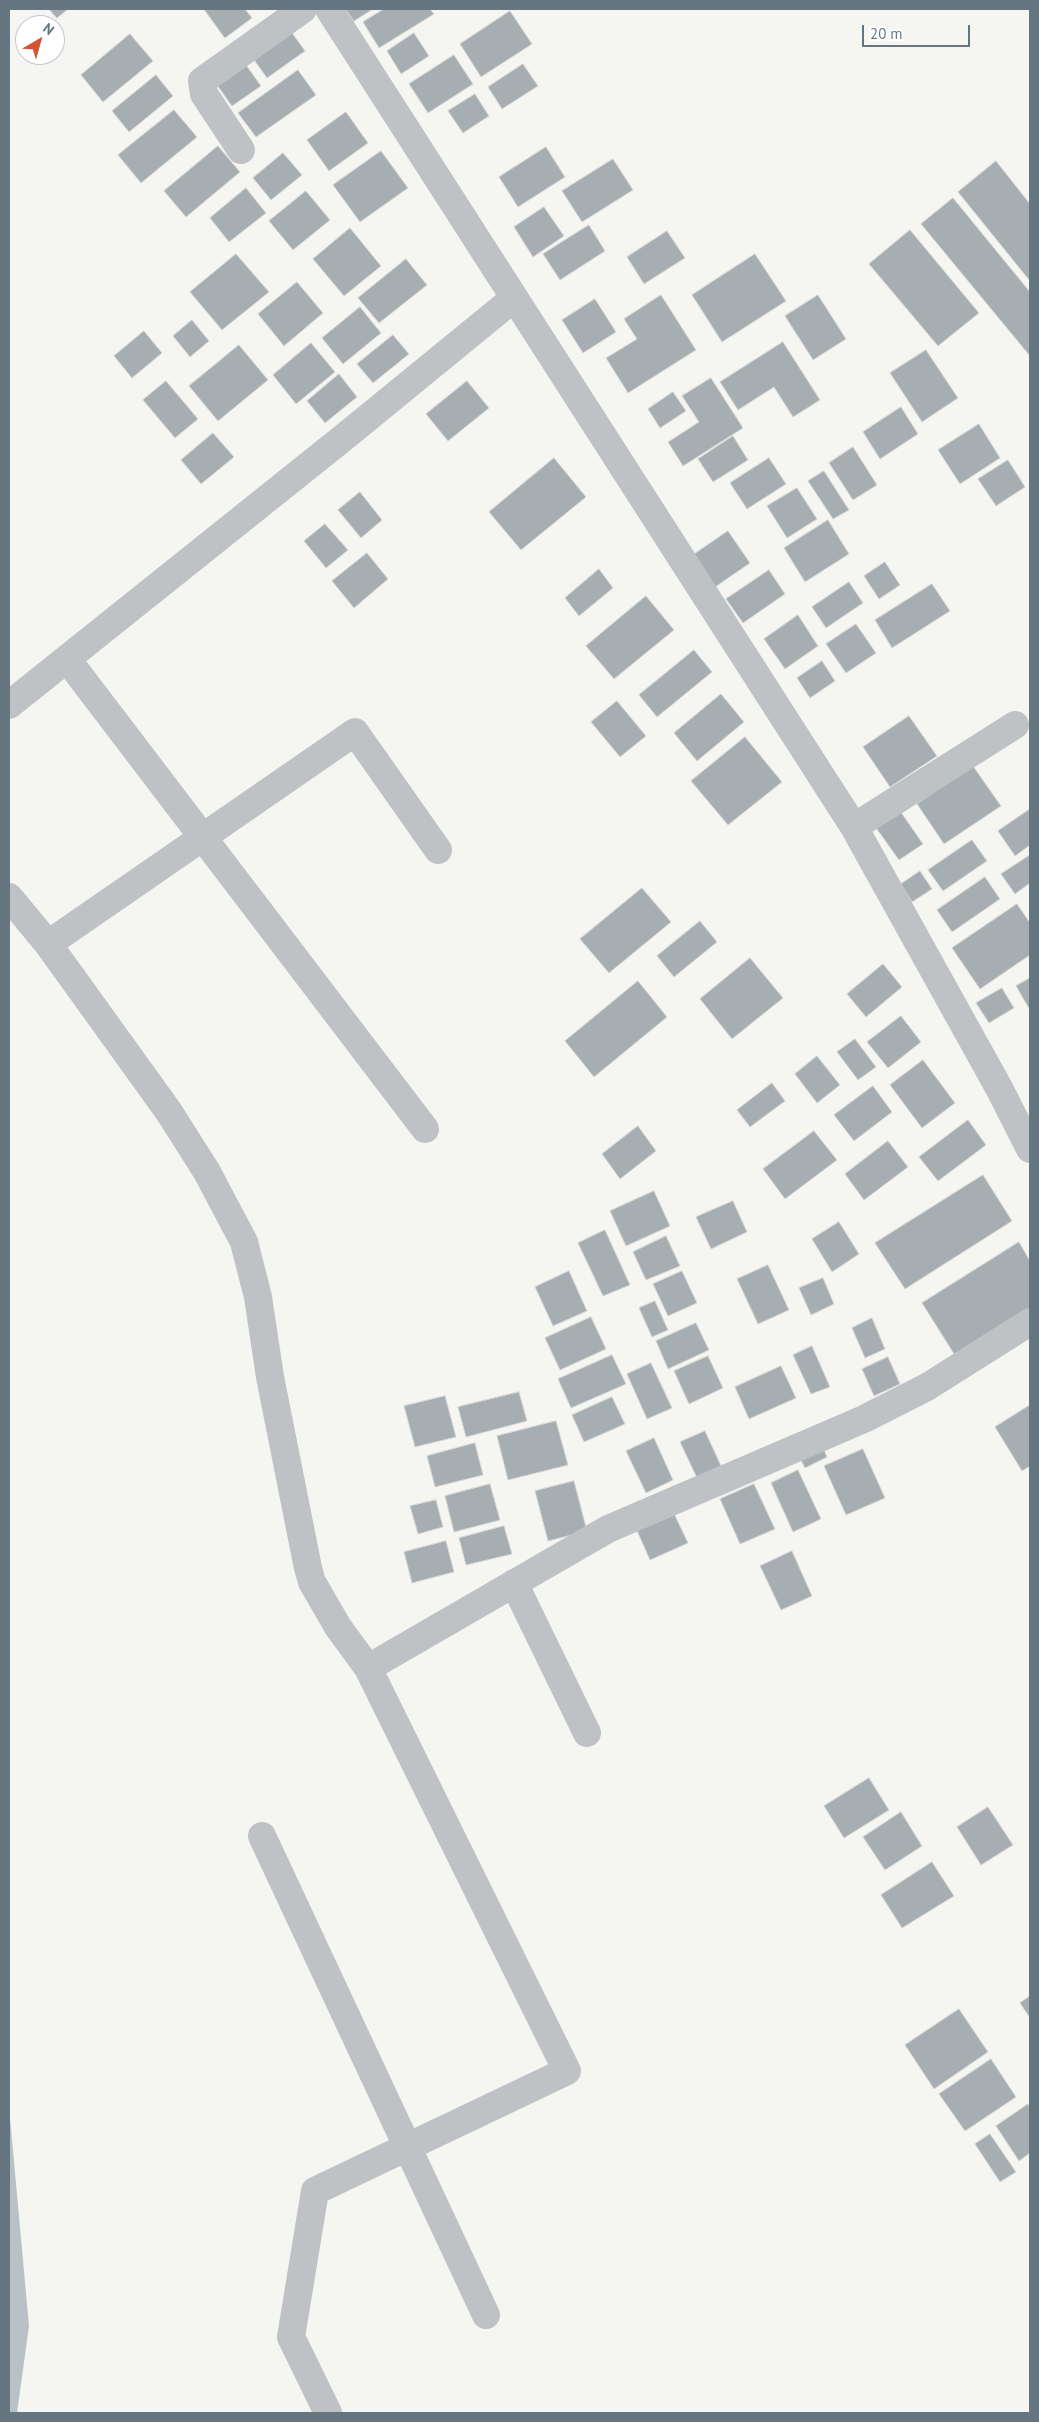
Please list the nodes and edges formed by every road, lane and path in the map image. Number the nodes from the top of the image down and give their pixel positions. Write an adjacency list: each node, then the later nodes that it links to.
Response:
1 (302, 9): 3 (street)
2 (329, 9): 4 (street)
3 (241, 150)
4 (513, 299): 5 (street); 8 (street)
5 (67, 659): 6 (street); 9 (street)
6 (9, 705)
7 (1015, 725): 8 (street)
8 (854, 827): 14 (street)
9 (203, 837): 10 (street); 12 (street); 13 (street)
10 (438, 850)
11 (9, 897): 12 (street)
12 (48, 944): 17 (street)
13 (425, 1128)
14 (1030, 1149)
15 (1030, 1322): 16 (street)
16 (514, 1583): 17 (street); 18 (street)
17 (368, 1668): 20 (street)
18 (587, 1732)
19 (262, 1836): 20 (street)
20 (408, 2147): 21 (street); 22 (street)
21 (486, 2315)
22 (328, 2413)

